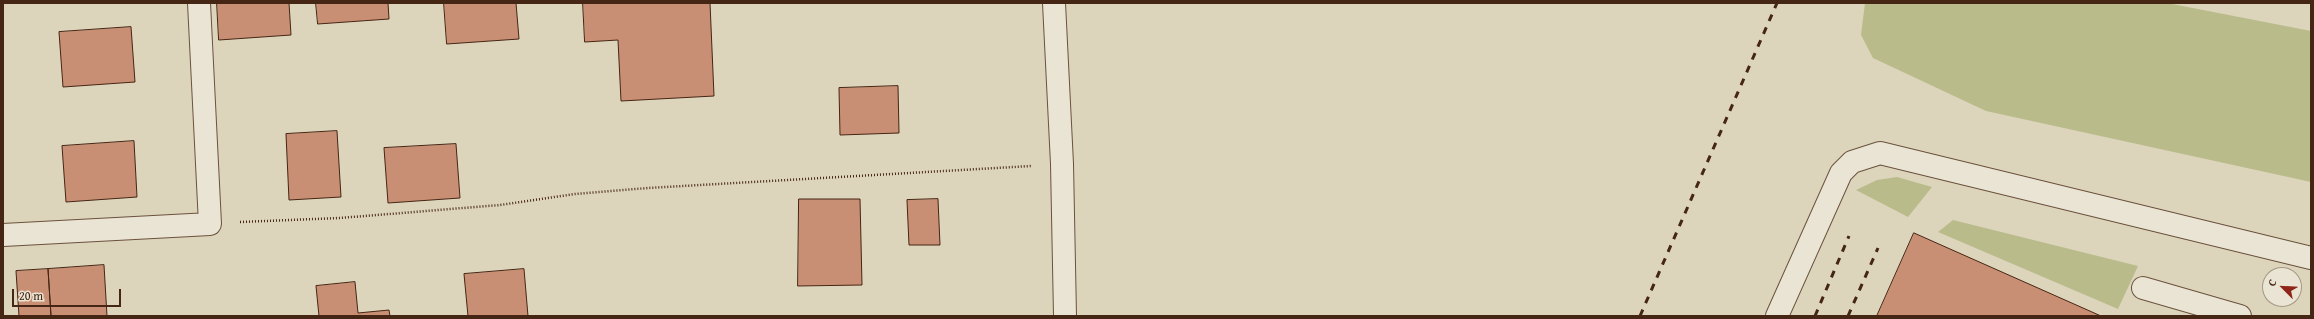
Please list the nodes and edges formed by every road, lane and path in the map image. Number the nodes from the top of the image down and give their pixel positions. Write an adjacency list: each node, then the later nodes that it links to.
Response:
1 (199, 3): 4 (street)
2 (1054, 3): 3 (street)
3 (1062, 164): 4 (path); 8 (street)
4 (210, 224): 5 (street)
5 (3, 235)
6 (2311, 258): 9 (street)
7 (2143, 288): 10 (street)
8 (1065, 316)
9 (1777, 316)
10 (2240, 316)

